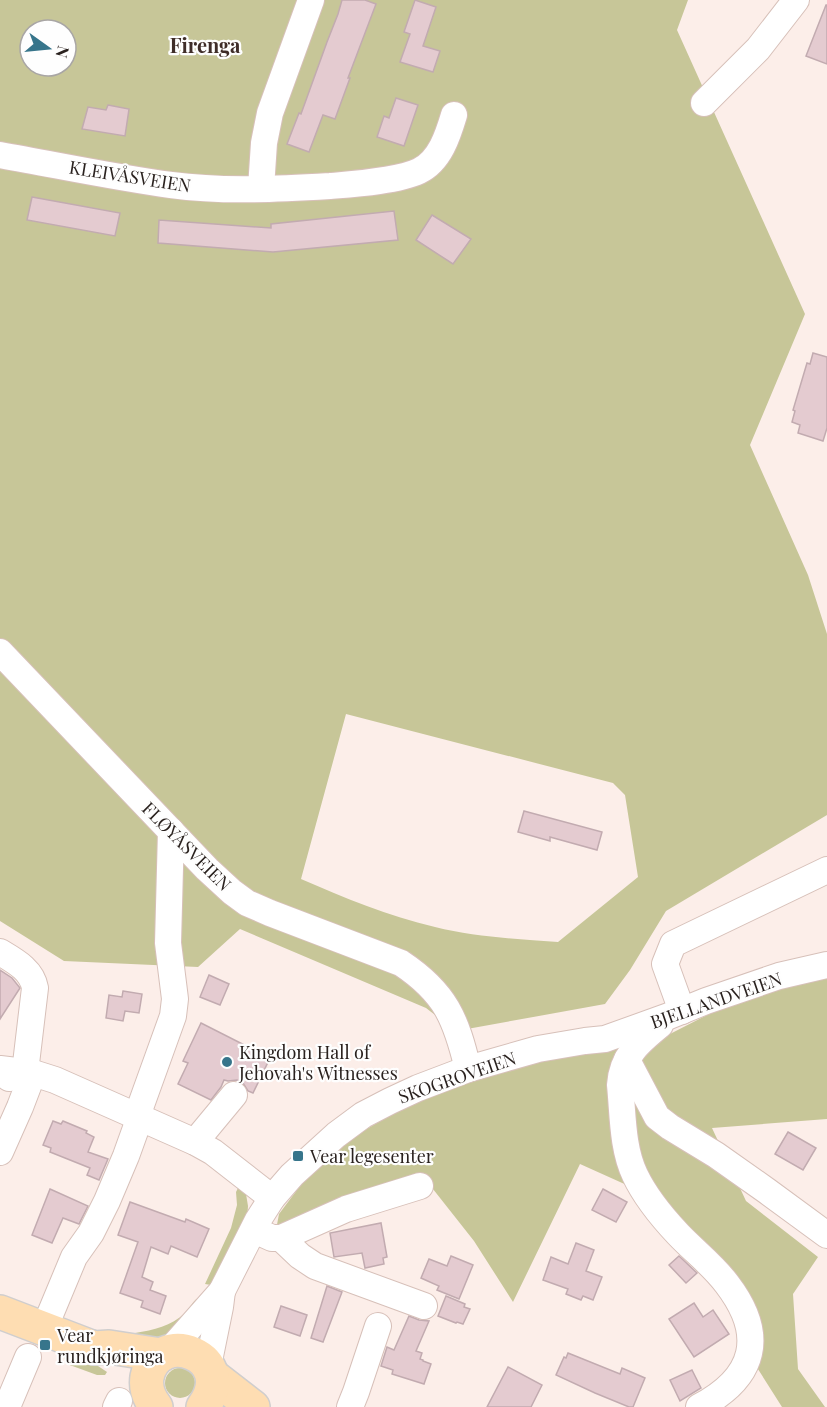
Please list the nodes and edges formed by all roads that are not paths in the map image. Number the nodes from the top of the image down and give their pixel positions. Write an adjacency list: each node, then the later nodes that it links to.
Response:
1 (311, 0): 6 (street)
2 (796, 0): 3 (street)
3 (704, 103)
4 (454, 115): 6 (street, KLEIVÅSVEIEN)
5 (0, 155): 6 (street, KLEIVÅSVEIEN)
6 (261, 188)
7 (0, 652): 8 (street, FLØYÅSVEIEN)
8 (171, 831): 15 (street, FLØYÅSVEIEN); 19 (street)
9 (827, 870): 12 (street)
10 (0, 952): 16 (street)
11 (827, 965): 12 (street, BJELLANDVEIEN)
12 (675, 1014): 13 (street, BJELLANDVEIEN); 14 (street)
13 (605, 1039): 15 (street, SKOGROVEIEN)
14 (627, 1060): 25 (street); 41 (street)
15 (468, 1069): 23 (street, SKOGROVEIEN)
16 (19, 1072): 17 (street); 19 (street); 21 (street)
17 (0, 1082)
18 (234, 1095): 20 (street)
19 (139, 1116): 20 (street); 31 (street)
20 (195, 1142): 23 (street)
21 (0, 1152)
22 (420, 1186): 26 (street)
23 (272, 1198): 24 (street, SKOGROVEIEN)
24 (254, 1230): 26 (street); 27 (street, SKOGROVEIEN)
25 (827, 1235)
26 (281, 1238): 28 (street)
27 (222, 1291): 33 (street, SKOGROVEIEN); 35 (street, SKOGROVEIEN)
28 (424, 1306)
29 (0, 1312): 31 (main road)
30 (378, 1326): 40 (street)
31 (44, 1329): 32 (main road)
32 (94, 1348): 33 (main road); 36 (main road)
33 (165, 1353): 35 (main road); 36 (main road)
34 (28, 1357): 37 (street)
35 (210, 1371): 38 (main road); 39 (main road)
36 (140, 1402)
37 (7, 1407)
38 (203, 1407)
39 (253, 1407)
40 (350, 1407)
41 (699, 1407)

